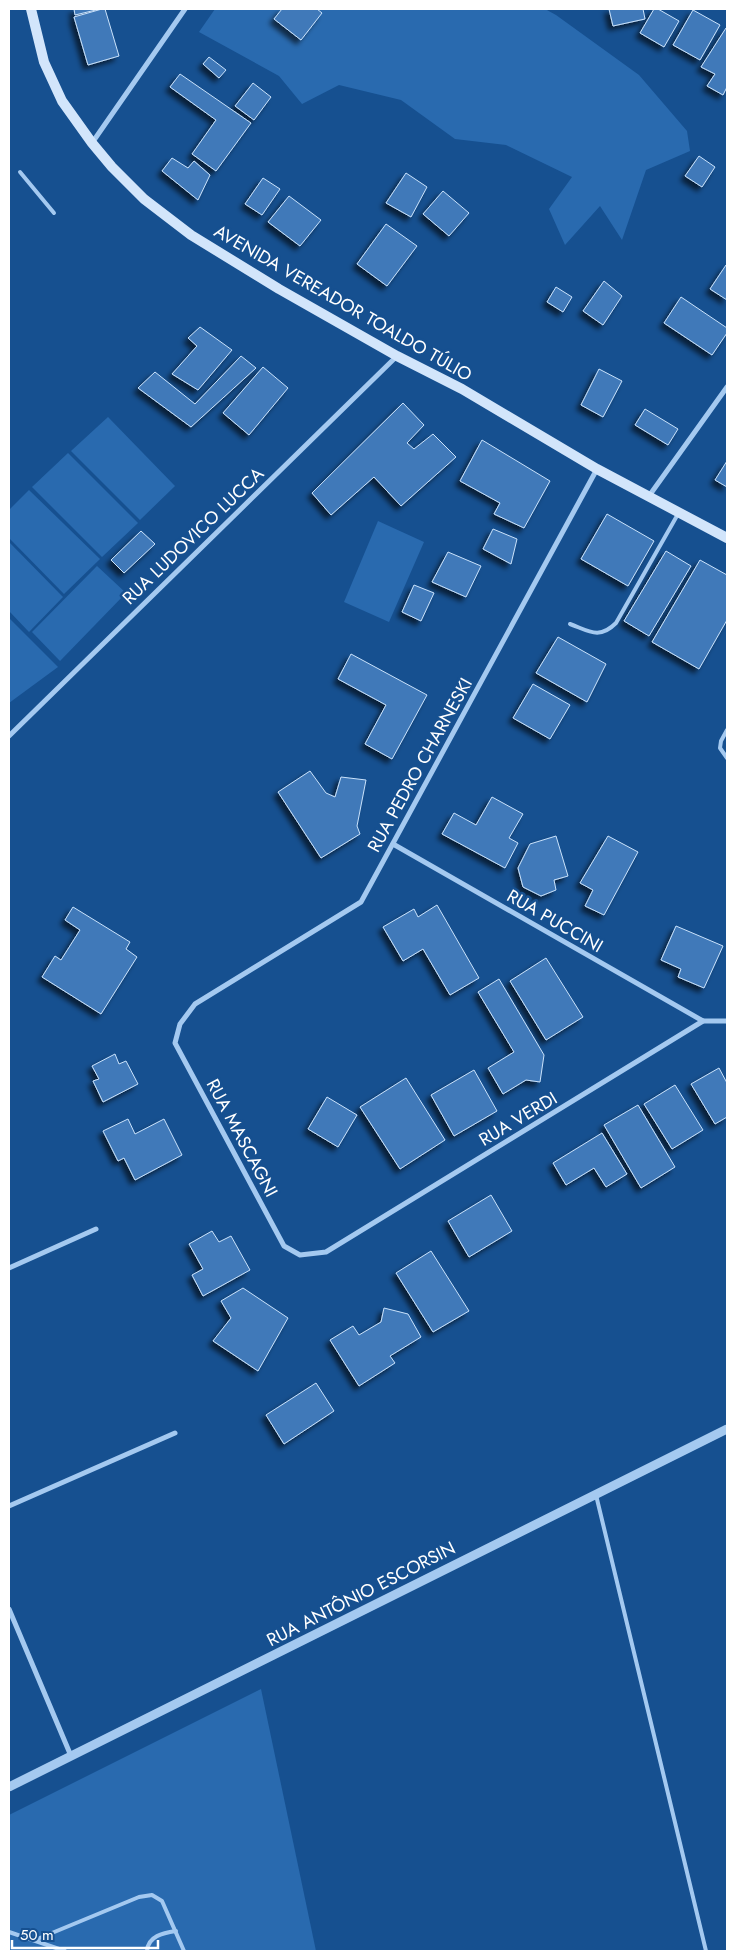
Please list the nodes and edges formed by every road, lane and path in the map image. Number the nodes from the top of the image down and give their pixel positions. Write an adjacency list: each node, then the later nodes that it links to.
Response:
1 (31, 9): 3 (main road, AVENIDA VEREADOR TOALDO TÚLIO)
2 (185, 9): 3 (street)
3 (92, 143): 6 (main road, AVENIDA VEREADOR TOALDO TÚLIO)
4 (20, 172): 5 (lane)
5 (54, 213)
6 (397, 356): 8 (main road, AVENIDA VEREADOR TOALDO TÚLIO); 14 (street, RUA LUDOVICO LUCCA)
7 (727, 387): 9 (street)
8 (597, 469): 9 (main road, AVENIDA VEREADOR TOALDO TÚLIO); 16 (street, RUA PEDRO CHARNESKI)
9 (648, 497): 10 (main road, AVENIDA VEREADOR TOALDO TÚLIO)
10 (679, 513): 11 (main road, AVENIDA VEREADOR TOALDO TÚLIO); 12 (lane)
11 (727, 538)
12 (570, 624)
13 (727, 730): 15 (lane)
14 (9, 736)
15 (727, 758)
16 (393, 844): 17 (street, RUA PEDRO CHARNESKI); 18 (street, RUA PUCCINI)
17 (195, 1004): 21 (street, RUA MASCAGNI)
18 (703, 1021): 19 (street); 21 (street, RUA VERDI)
19 (727, 1021)
20 (96, 1230): 22 (street)
21 (326, 1252)
22 (9, 1268)
23 (727, 1429): 25 (street, RUA ANTÔNIO ESCORSIN)
24 (175, 1434): 26 (street)
25 (596, 1495): 28 (street, RUA ANTÔNIO ESCORSIN); 36 (lane)
26 (9, 1506)
27 (9, 1610): 28 (street)
28 (72, 1757): 29 (street, RUA ANTÔNIO ESCORSIN)
29 (9, 1787)
30 (176, 1931): 32 (lane); 34 (lane); 35 (lane)
31 (9, 1932): 32 (lane)
32 (35, 1940): 33 (lane)
33 (65, 1951)
34 (148, 1951)
35 (184, 1951)
36 (706, 1951)

